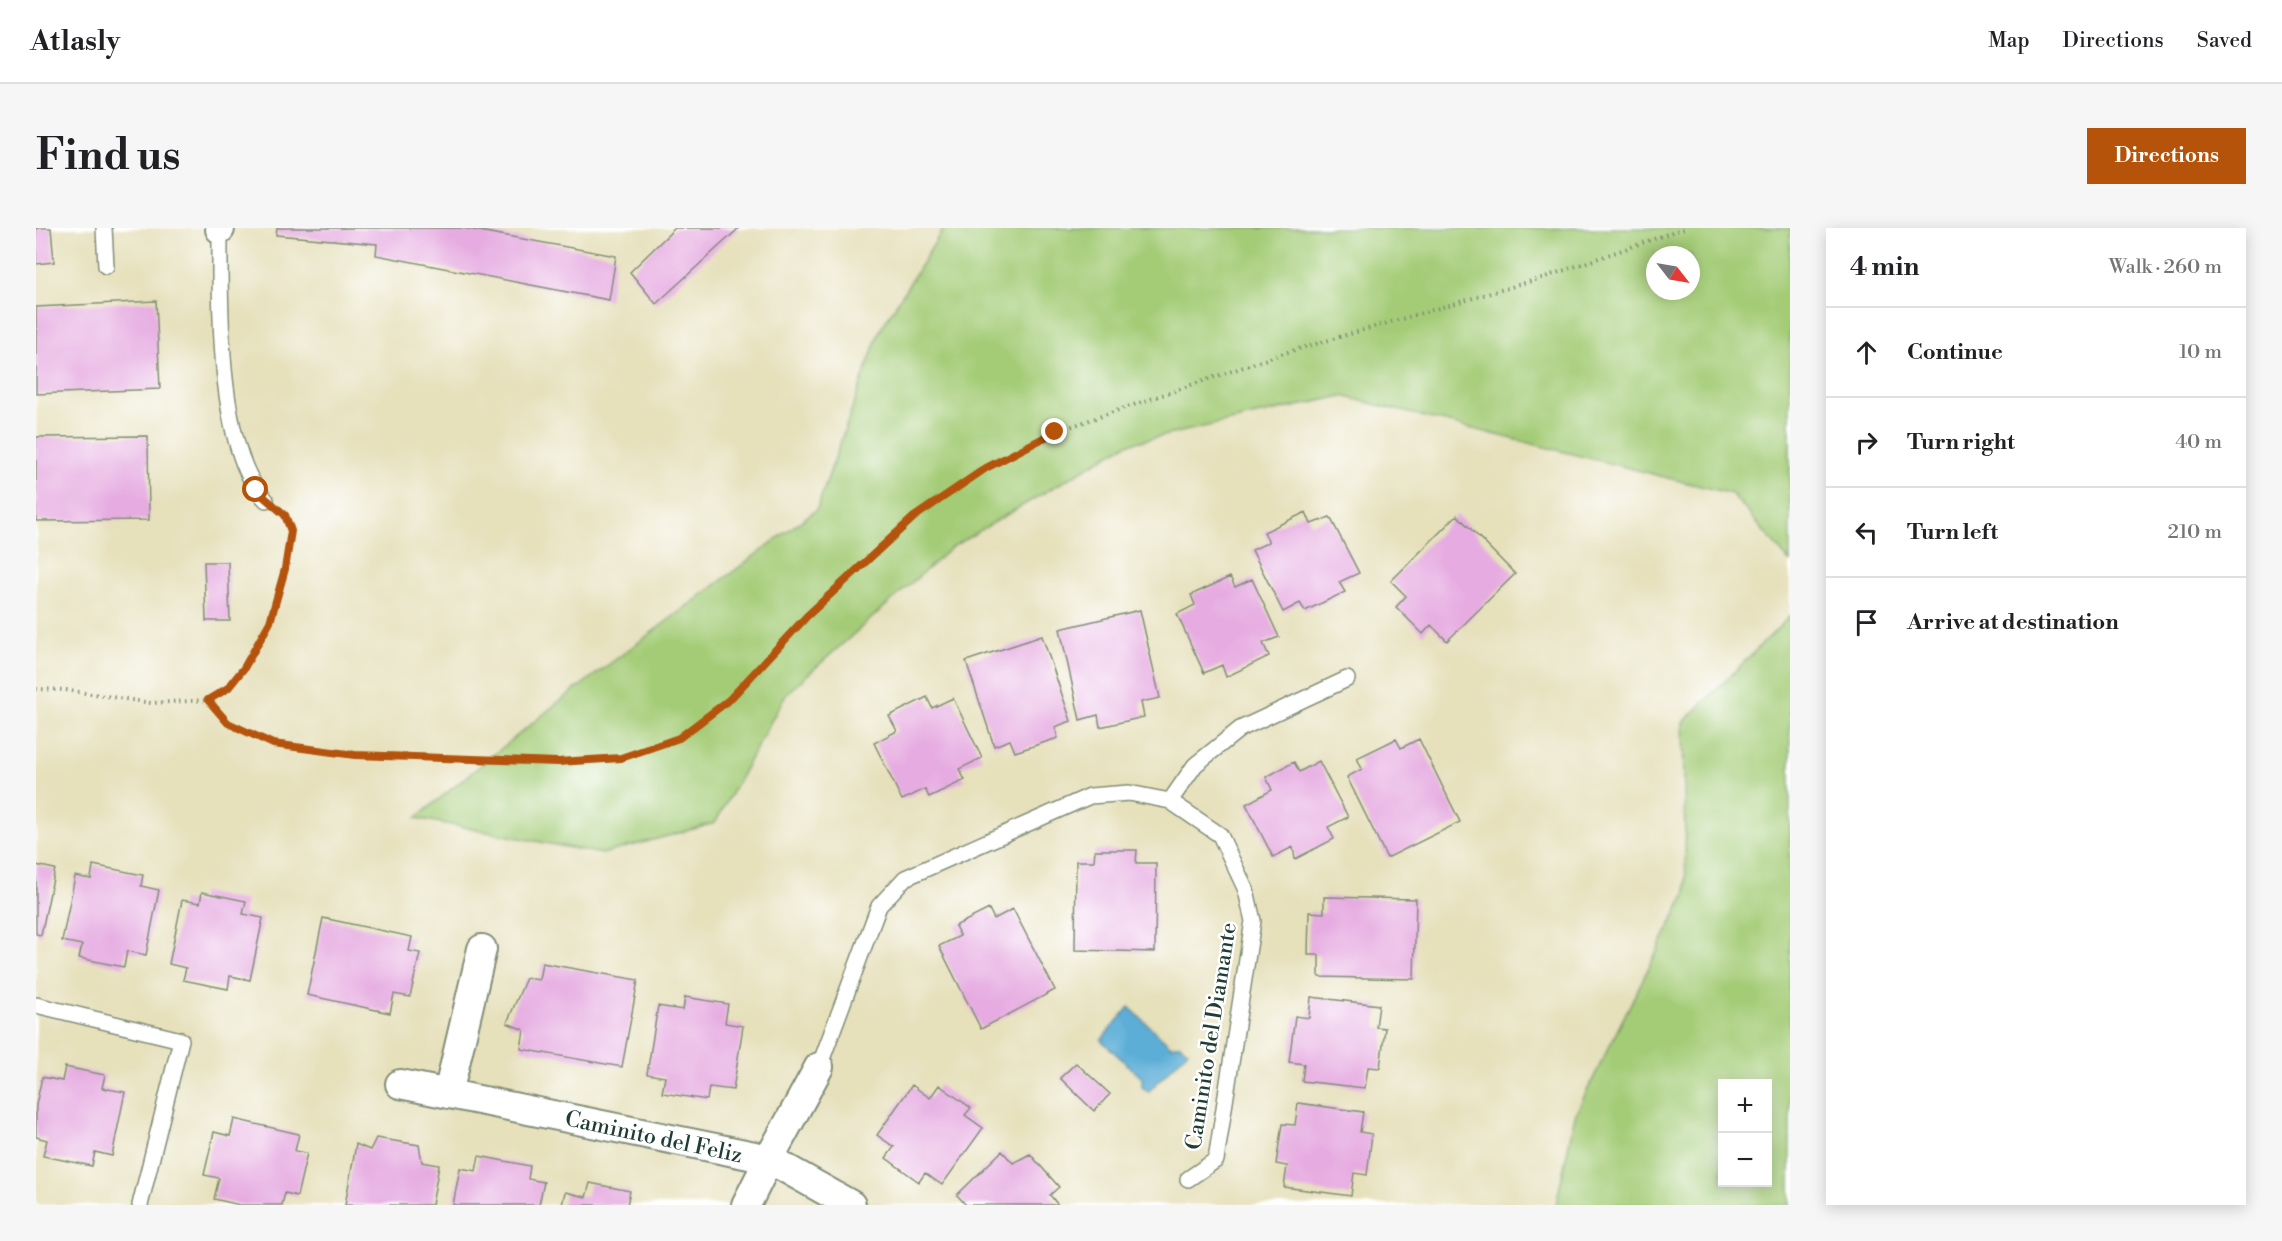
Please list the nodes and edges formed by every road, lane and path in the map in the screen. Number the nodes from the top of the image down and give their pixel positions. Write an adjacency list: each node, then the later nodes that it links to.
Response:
1 (104, 228): 4 (lane)
2 (1685, 228): 8 (path)
3 (220, 229): 5 (lane)
4 (106, 266)
5 (266, 500): 8 (path)
6 (1347, 679): 9 (lane)
7 (36, 689): 8 (path)
8 (208, 700)
9 (1170, 801): 12 (lane, Caminito del Diamante); 16 (lane, Caminito del Diamante)
10 (482, 949): 14 (street)
11 (36, 1005): 17 (lane)
12 (819, 1067): 15 (street)
13 (400, 1084): 14 (street, Caminito del Feliz)
14 (448, 1094): 15 (street, Caminito del Feliz)
15 (769, 1159): 18 (street); 19 (street, Caminito del Feliz)
16 (1188, 1179)
17 (140, 1205)
18 (746, 1205)
19 (851, 1205)

